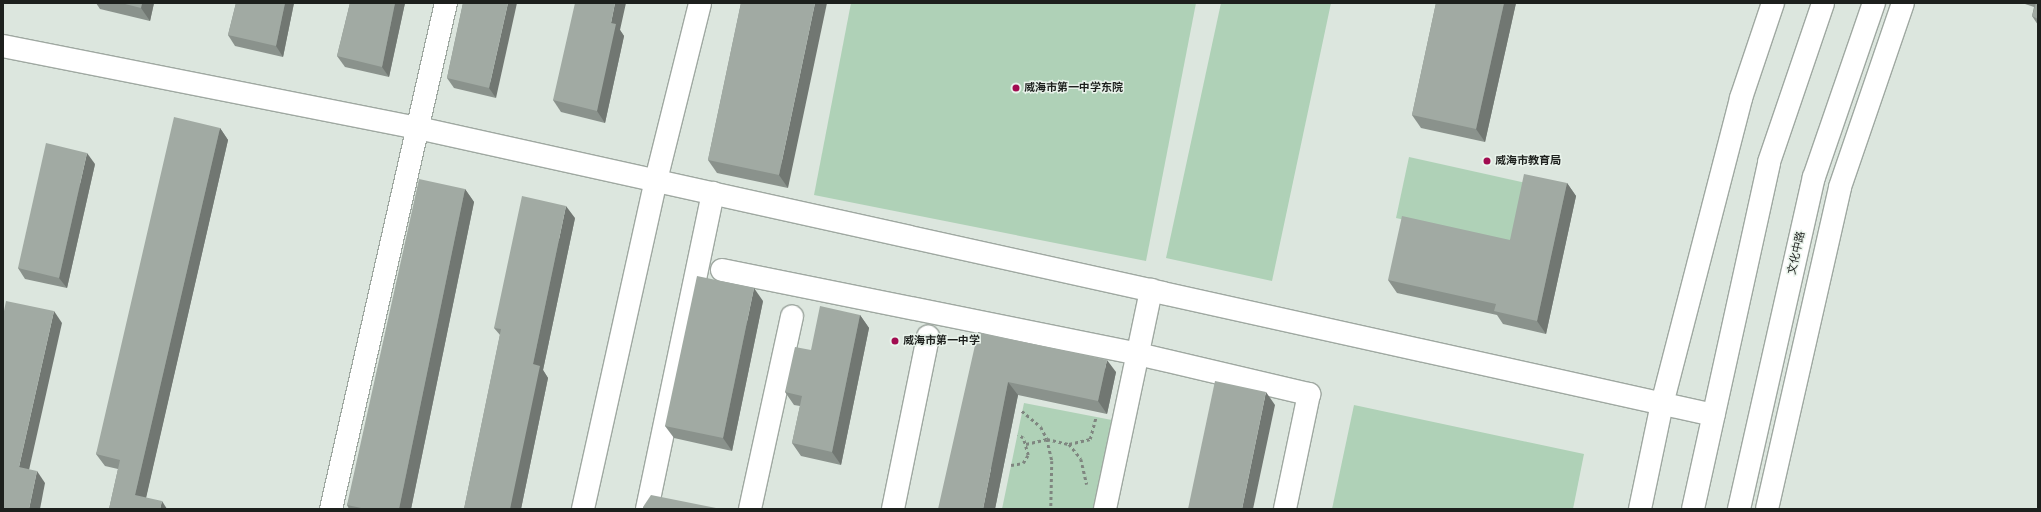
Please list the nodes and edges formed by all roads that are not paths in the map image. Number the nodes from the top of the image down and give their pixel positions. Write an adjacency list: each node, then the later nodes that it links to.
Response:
1 (446, 3): 8 (street)
2 (700, 3): 9 (street)
3 (1773, 3): 16 (street)
4 (1823, 3): 17 (street)
5 (1874, 3): 27 (street, 文化中路)
6 (1903, 3): 28 (street)
7 (3, 46): 8 (street)
8 (418, 128): 9 (street); 18 (street)
9 (656, 180): 10 (street); 19 (street)
10 (713, 193): 12 (street); 20 (street)
11 (722, 270): 15 (street)
12 (1151, 290): 15 (street); 16 (street)
13 (792, 317): 21 (street)
14 (928, 337): 22 (street)
15 (1138, 354): 23 (street); 24 (street)
16 (1662, 404): 17 (street); 25 (street)
17 (1714, 415): 26 (street)
18 (331, 509)
19 (583, 509)
20 (647, 509)
21 (750, 509)
22 (893, 509)
23 (1105, 509)
24 (1285, 509)
25 (1640, 509)
26 (1693, 509)
27 (1739, 509)
28 (1767, 509)

